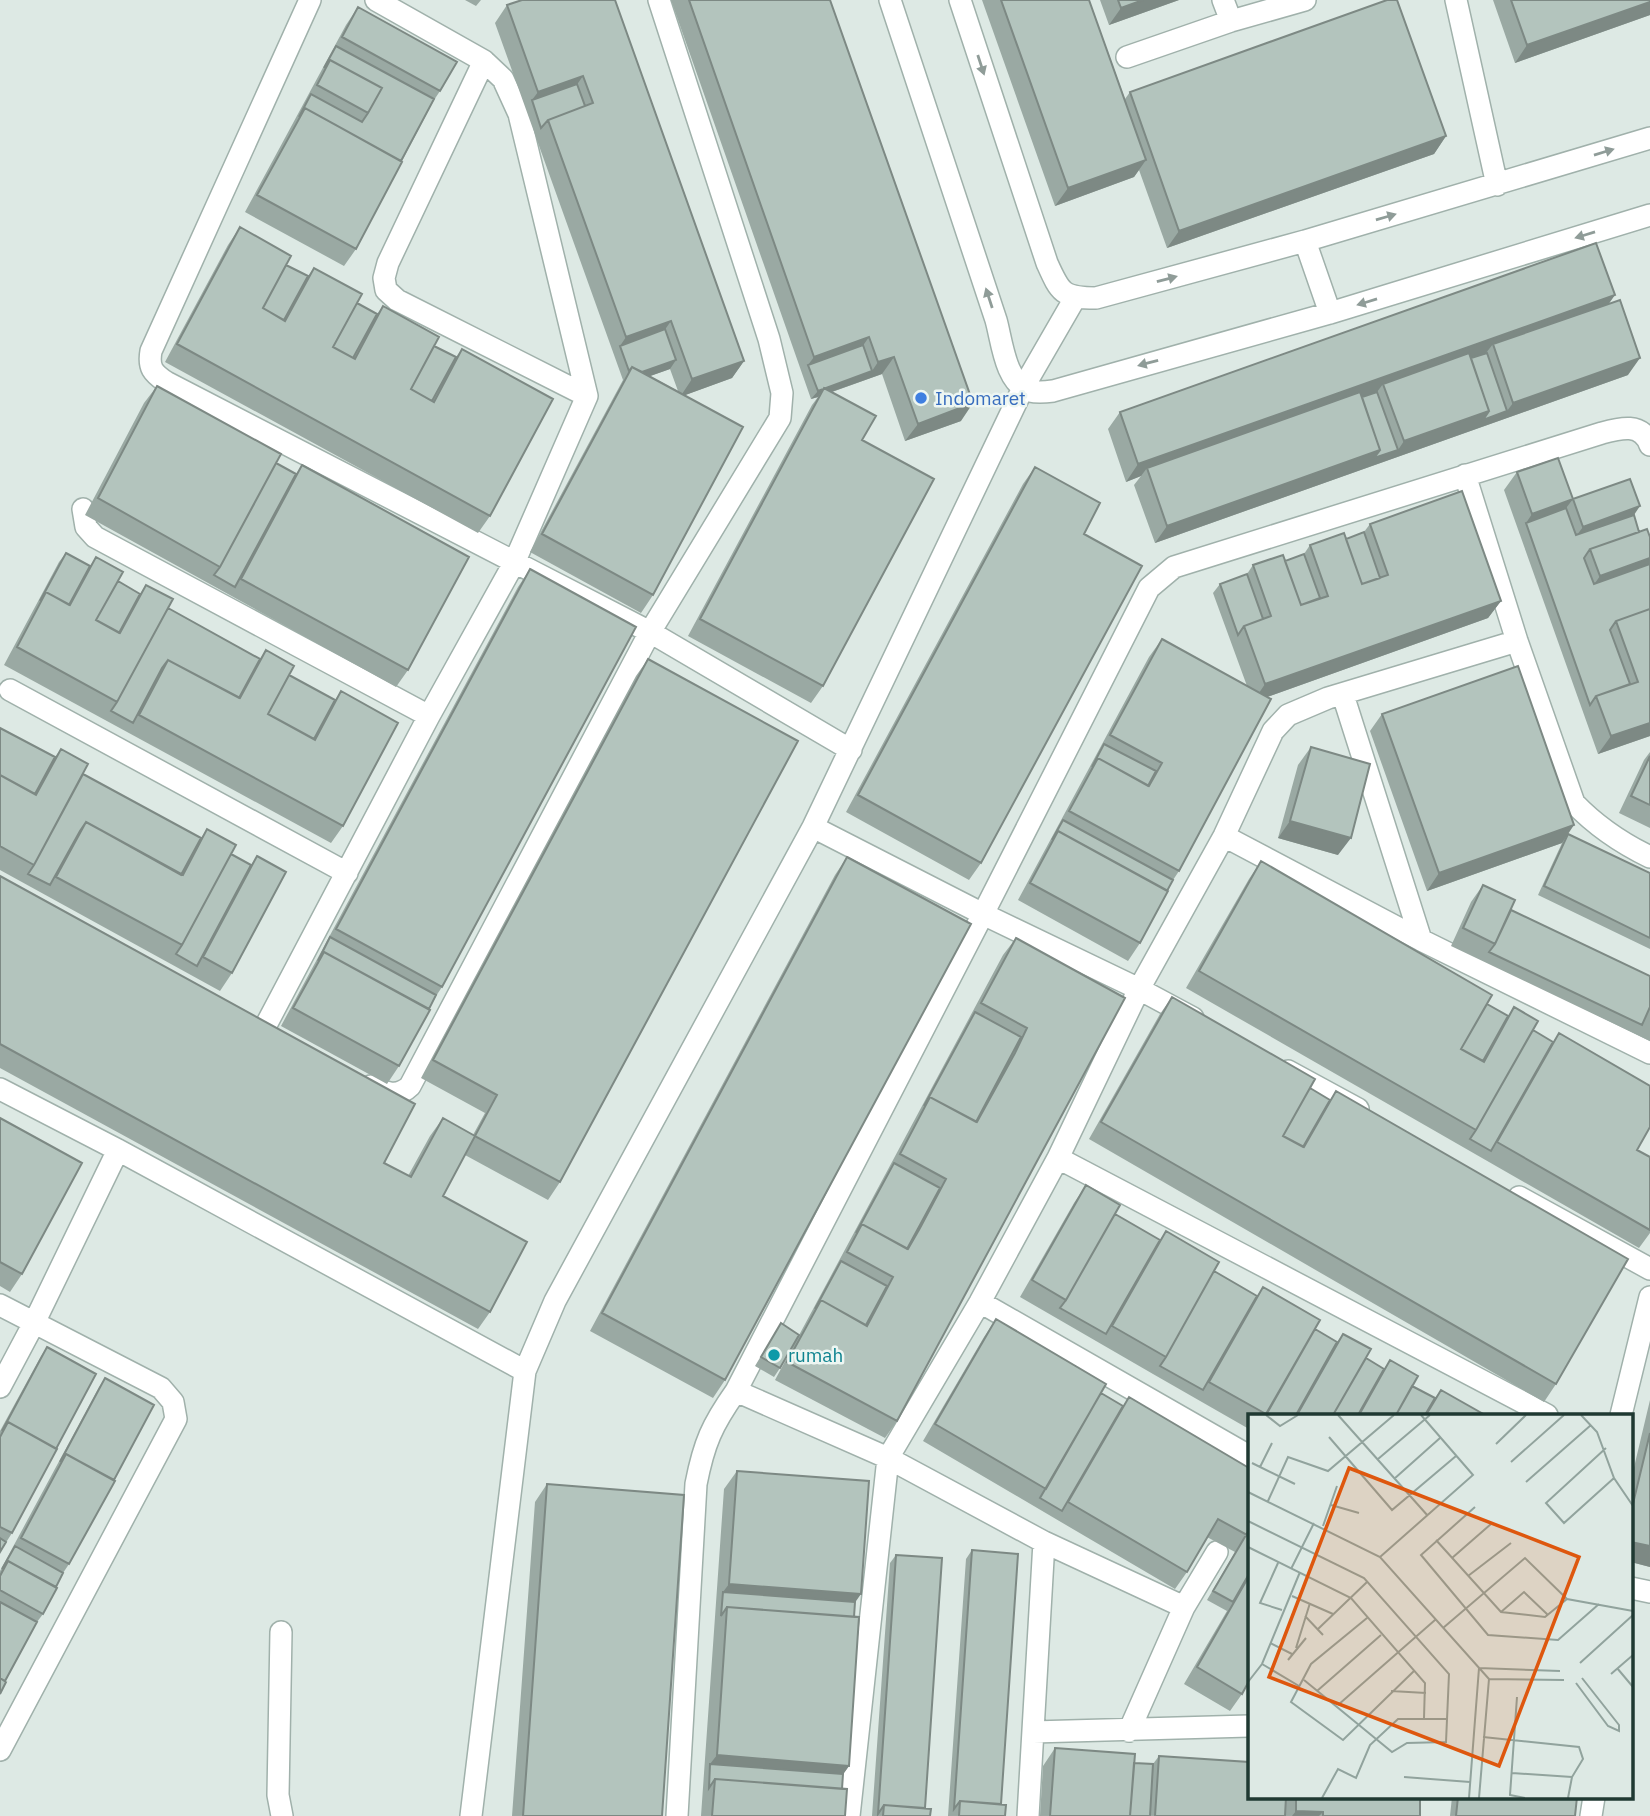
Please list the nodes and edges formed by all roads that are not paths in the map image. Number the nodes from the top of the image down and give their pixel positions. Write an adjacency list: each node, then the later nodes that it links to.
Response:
1 (310, 0): 23 (street)
2 (376, 0): 11 (street)
3 (659, 0): 24 (street)
4 (890, 0): 18 (street, one-way to 4)
5 (960, 0): 16 (street, one-way to 16)
6 (1223, 0): 9 (street)
7 (1305, 0): 9 (street)
8 (1456, 0): 13 (street)
9 (1231, 21): 10 (street)
10 (1127, 57)
11 (484, 61): 19 (street); 19 (street)
12 (1650, 138): 13 (street, one-way to 12)
13 (1497, 185): 15 (street, one-way to 13)
14 (1650, 215): 17 (street, one-way to 17)
15 (1305, 241): 16 (street, one-way to 15); 17 (street)
16 (1075, 298): 18 (street)
17 (1330, 313): 18 (street, one-way to 18)
18 (1023, 388): 29 (street)
19 (587, 396): 23 (street)
20 (1650, 445): 21 (street)
21 (1465, 475): 25 (street); 34 (street)
22 (83, 509): 28 (street)
23 (514, 563): 24 (street); 28 (street)
24 (649, 632): 29 (street); 41 (street)
25 (1517, 641): 27 (street); 32 (street)
26 (10, 690): 33 (street)
27 (1343, 695): 31 (street); 35 (street)
28 (429, 716): 33 (street)
29 (851, 750): 30 (street)
30 (813, 827): 34 (street); 52 (street)
31 (1224, 836): 35 (street); 36 (street)
32 (1650, 857)
33 (347, 873): 38 (street)
34 (983, 914): 36 (street); 54 (street)
35 (1421, 940): 39 (street)
36 (1139, 989): 37 (street); 45 (street)
37 (1209, 1027)
38 (288, 1040)
39 (1650, 1053)
40 (1270, 1061): 43 (street)
41 (358, 1079)
42 (0, 1089): 44 (street)
43 (1381, 1121)
44 (118, 1150): 51 (street); 52 (street)
45 (1058, 1158): 49 (street); 55 (street)
46 (1503, 1188): 47 (street)
47 (1650, 1269)
48 (1650, 1297): 56 (street)
49 (980, 1303): 57 (street); 58 (street)
50 (0, 1305): 51 (street)
51 (34, 1323): 53 (street); 68 (street)
52 (525, 1371): 71 (street)
53 (0, 1387)
54 (736, 1391): 58 (street); 72 (street)
55 (1545, 1414)
56 (1621, 1414)
57 (1248, 1455)
58 (888, 1458): 59 (street); 73 (street)
59 (1044, 1542): 63 (street); 67 (street)
60 (1217, 1552): 63 (street)
61 (1632, 1588): 62 (street)
62 (1650, 1592)
63 (1184, 1607): 66 (street)
64 (281, 1632): 70 (street)
65 (1248, 1726): 66 (street)
66 (1129, 1731): 67 (street)
67 (1033, 1732): 74 (street)
68 (0, 1749)
69 (1594, 1798): 75 (street)
70 (282, 1816)
71 (471, 1816)
72 (677, 1816)
73 (849, 1816)
74 (1028, 1816)
75 (1591, 1816)

